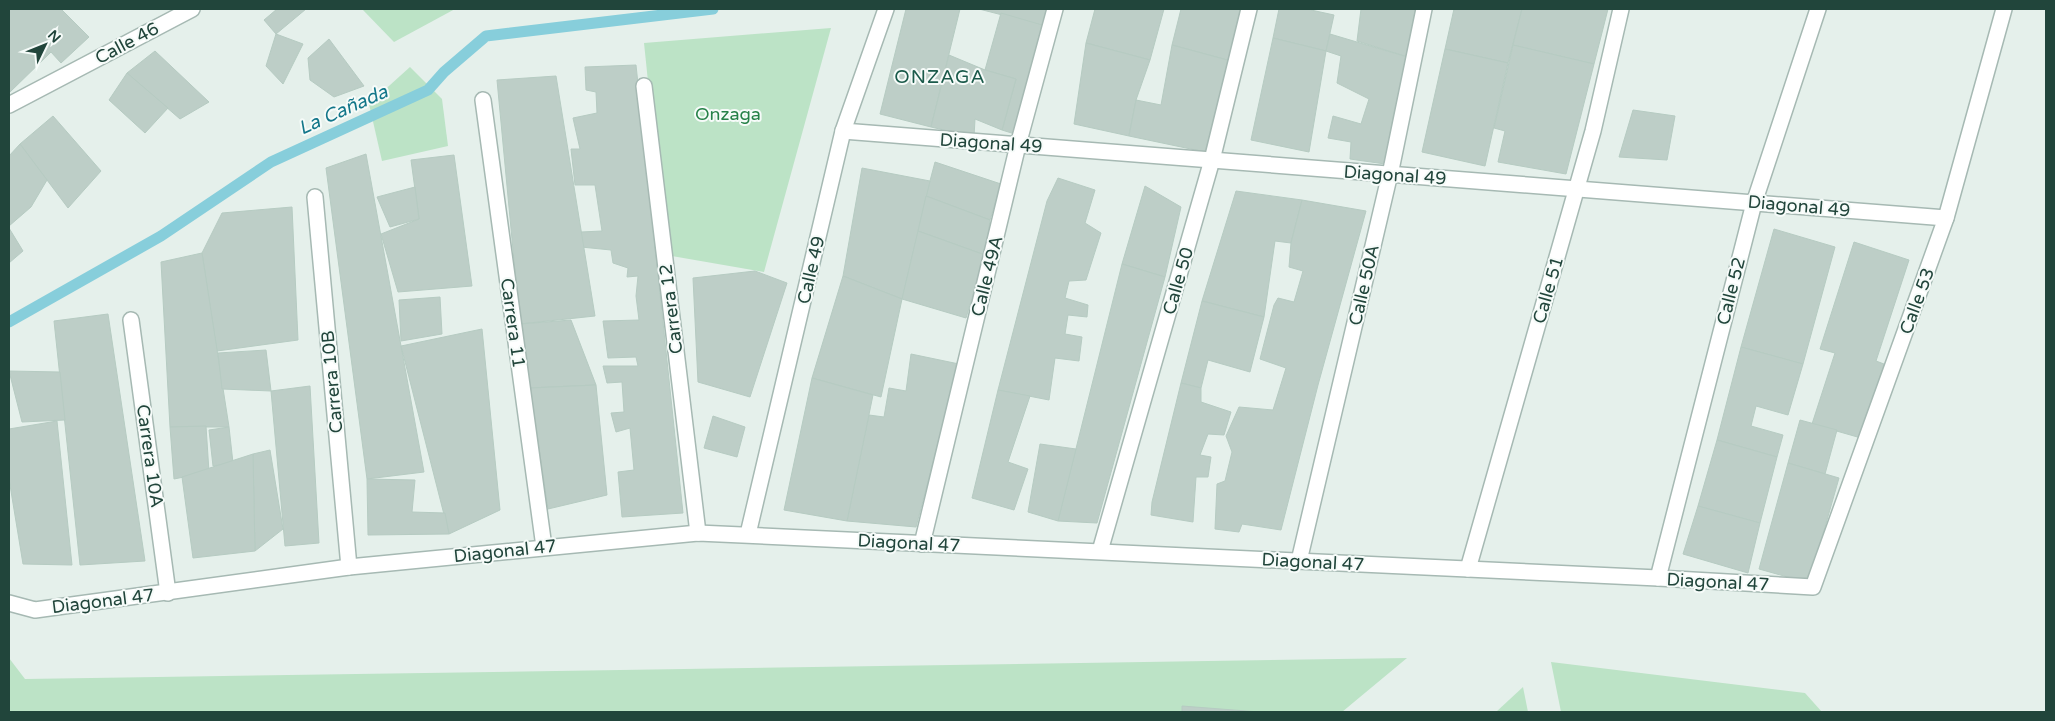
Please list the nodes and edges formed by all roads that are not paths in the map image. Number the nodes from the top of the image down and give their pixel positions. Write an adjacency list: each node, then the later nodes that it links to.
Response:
1 (192, 9): 11 (street, Calle 46)
2 (886, 9): 12 (street, Calle 49)
3 (1055, 9): 13 (street, Calle 49A)
4 (1249, 9): 14 (street, Calle 50)
5 (1424, 9): 15 (street, Calle 50A)
6 (1621, 9): 16 (street, Calle 51)
7 (1818, 9): 18 (street, Calle 52)
8 (2004, 9): 19 (street, Calle 53)
9 (644, 86): 21 (street, Carrera 12)
10 (483, 100): 24 (street, Carrera 11)
11 (9, 105)
12 (843, 131): 13 (street, Diagonal 49); 22 (street, Calle 49)
13 (1018, 144): 14 (street, Diagonal 49); 23 (street, Calle 49A)
14 (1212, 160): 15 (street, Diagonal 49); 25 (street, Calle 50)
15 (1390, 174): 16 (street, Diagonal 49); 26 (street, Calle 50A)
16 (1577, 189): 18 (street, Diagonal 49); 28 (street, Calle 51)
17 (315, 197): 27 (street, Carrera 10B)
18 (1754, 203): 19 (street, Diagonal 49); 29 (street, Calle 52)
19 (1946, 218): 30 (street, Calle 53)
20 (131, 320): 31 (street, Carrera 10A)
21 (698, 532): 22 (street, Diagonal 47); 24 (street, Diagonal 47)
22 (748, 534): 23 (street, Diagonal 47)
23 (922, 544): 25 (street, Diagonal 47)
24 (544, 547): 27 (street, Diagonal 47)
25 (1100, 552): 26 (street, Diagonal 47)
26 (1299, 561): 28 (street, Diagonal 47)
27 (349, 567): 31 (street, Diagonal 47)
28 (1468, 569): 29 (street, Diagonal 47)
29 (1658, 578): 30 (street, Diagonal 47)
30 (1813, 587)
31 (168, 593): 32 (street, Diagonal 47)
32 (9, 603)

